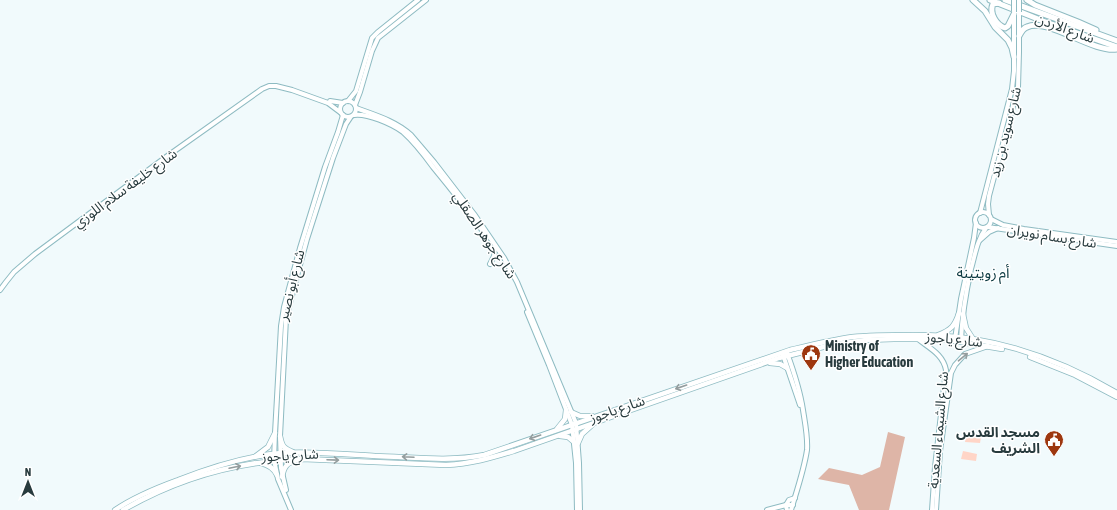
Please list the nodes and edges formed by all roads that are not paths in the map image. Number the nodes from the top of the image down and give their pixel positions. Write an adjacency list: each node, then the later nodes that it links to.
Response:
1 (418, 0): 16 (main road)
2 (426, 0): 17 (main road)
3 (973, 0): 14 (highway)
4 (990, 0): 9 (highway, شارع الأردن)
5 (1005, 0): 12 (highway, شارع الأردن)
6 (1014, 0): 10 (main road, شارع سويد بن زيد, bridge)
7 (1019, 0): 10 (main road, شارع سويد بن زيد, bridge)
8 (1027, 0): 12 (highway)
9 (999, 3): 10 (highway); 13 (highway, شارع الأردن)
10 (1016, 12): 11 (main road, شارع سويد بن زيد); 14 (main road, شارع سويد بن زيد)
11 (1019, 36): 13 (highway); 21 (main road, شارع سويد بن زيد)
12 (1116, 40)
13 (1117, 48)
14 (1014, 57): 20 (main road, شارع سويد بن زيد)
15 (255, 93): 16 (main road, شارع خليفة سلام اللوزي); 18 (main road, شارع خليفة سلام اللوزي); 30 (main road, شارع خليفة سلام اللوزي)
16 (345, 102): 17 (main road); 18 (main road)
17 (356, 106): 19 (main road); 44 (main road, شارع جوهر الصقلي)
18 (341, 114): 19 (main road); 51 (main road, شارع أبو نصير)
19 (352, 116): 28 (main road, شارع جوهر الصقلي); 52 (main road, شارع أبو نصير)
20 (980, 213): 21 (main road); 22 (main road)
21 (990, 217): 23 (main road); 26 (main road, شارع بسام نويران)
22 (976, 223): 23 (main road); 31 (main road)
23 (987, 228): 24 (main road, شارع بسام نويران); 25 (main road)
24 (999, 228): 25 (main road); 27 (main road, شارع بسام نويران)
25 (978, 241): 31 (main road)
26 (1117, 242)
27 (1117, 246)
28 (495, 249): 29 (main road); 44 (main road, شارع جوهر الصقلي)
29 (490, 264)
30 (0, 290)
31 (961, 313): 32 (main road); 34 (main road); 35 (main road)
32 (936, 336): 34 (main road, شارع ياجوز); 37 (main road, شارع ياجوز)
33 (917, 339): 34 (main road, شارع ياجوز); 37 (main road, شارع ياجوز); 40 (main road, شارع الشيماء السعدية)
34 (958, 339): 35 (main road, شارع ياجوز); 36 (main road, شارع ياجوز)
35 (973, 339): 42 (main road, شارع ياجوز)
36 (988, 346): 41 (main road, شارع الشيماء السعدية, one-way to 36); 43 (main road, شارع ياجوز)
37 (785, 354): 38 (main road, شارع ياجوز); 39 (main road); 45 (main road); 46 (main road, شارع ياجوز, one-way to 46)
38 (768, 363): 39 (main road); 47 (main road, شارع ياجوز)
39 (787, 368): 45 (main road)
40 (946, 373): 41 (main road); 63 (main road, شارع الشيماء السعدية)
41 (951, 373): 63 (main road, شارع الشيماء السعدية)
42 (1117, 393)
43 (1117, 397)
44 (569, 411): 46 (main road); 48 (main road, شارع جوهر الصقلي); 50 (main road)
45 (803, 411): 66 (main road)
46 (601, 415): 48 (main road, شارع ياجوز)
47 (596, 422): 49 (main road, شارع ياجوز); 54 (main road)
48 (574, 424): 49 (main road); 50 (main road, شارع ياجوز)
49 (575, 429): 53 (main road, شارع ياجوز); 54 (main road)
50 (556, 430): 56 (main road, شارع ياجوز, one-way to 56)
51 (275, 433): 57 (main road, شارع أبو نصير); 58 (main road)
52 (280, 436): 55 (main road, شارع أبو نصير); 56 (main road)
53 (554, 437): 54 (main road); 59 (main road, شارع ياجوز, one-way to 53)
54 (576, 443): 72 (main road)
55 (280, 453): 56 (main road, شارع ياجوز); 57 (main road, شارع ياجوز); 61 (main road, شارع أبو نصير)
56 (294, 453)
57 (274, 454): 58 (main road, شارع ياجوز); 60 (main road, شارع أبو نصير)
58 (253, 457): 69 (main road, شارع ياجوز)
59 (302, 459): 61 (main road, شارع ياجوز); 64 (main road)
60 (274, 460): 61 (main road, شارع ياجوز); 62 (main road, شارع ياجوز); 64 (main road, شارع أبو نصير)
61 (280, 460): 64 (main road, شارع أبو نصير)
62 (256, 462): 64 (main road); 70 (main road, شارع ياجوز, one-way to 62)
63 (937, 468): 65 (main road, شارع الشيماء السعدية)
64 (279, 476): 71 (main road)
65 (936, 478): 74 (main road, شارع الشيماء السعدية); 75 (main road)
66 (795, 498): 67 (main road); 68 (main road)
67 (786, 507): 68 (main road); 73 (main road)
68 (792, 507)
69 (115, 510)
70 (123, 510)
71 (291, 510)
72 (579, 510)
73 (767, 510)
74 (932, 510)
75 (936, 510)

